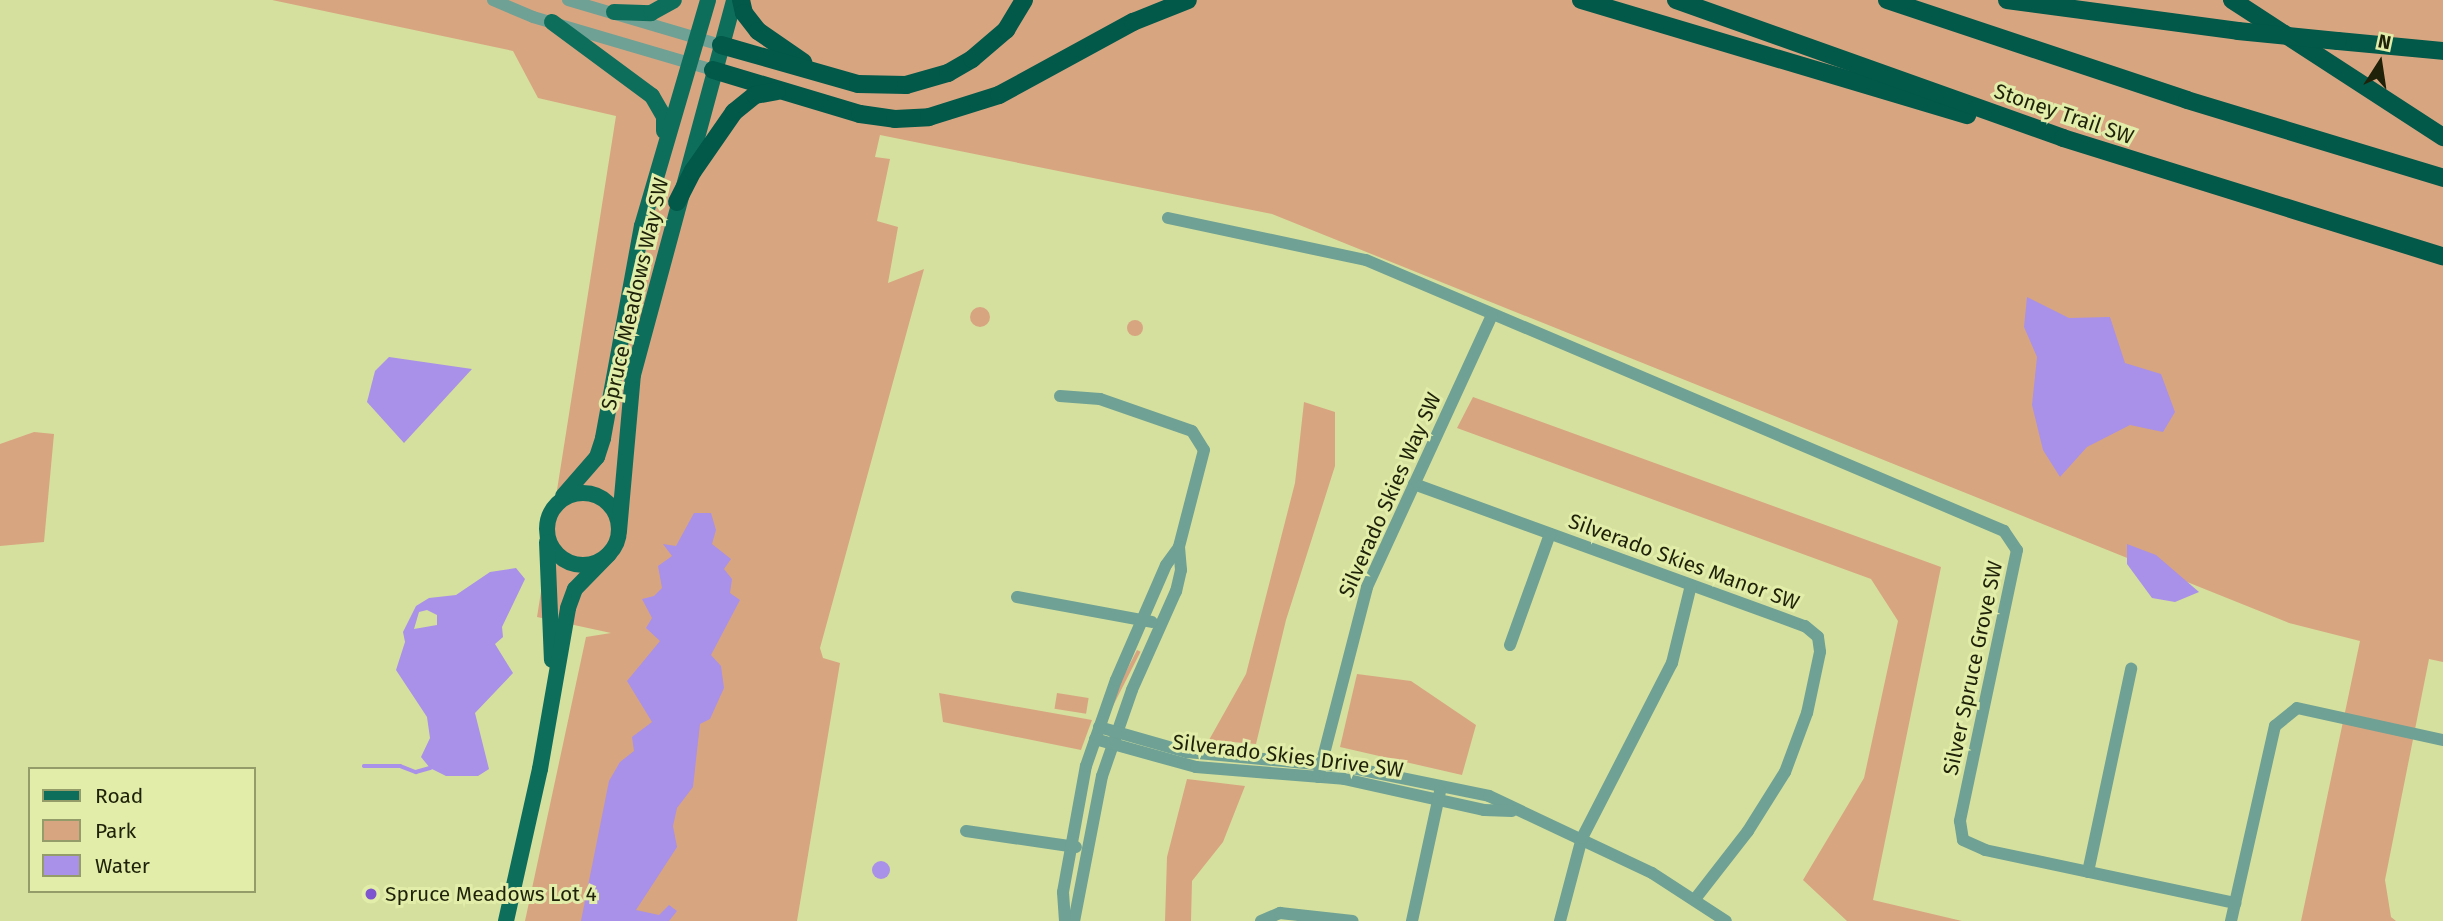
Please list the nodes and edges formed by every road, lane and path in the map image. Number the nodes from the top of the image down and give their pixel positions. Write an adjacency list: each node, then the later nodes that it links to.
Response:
1 (493, 0): 15 (street)
2 (568, 0): 14 (street)
3 (674, 0): 14 (main road)
4 (708, 0): 16 (main road, Spruce Meadows Way SW)
5 (734, 0): 17 (main road, Spruce Meadows Way SW)
6 (741, 0): 21 (highway)
7 (1024, 0): 21 (highway)
8 (1188, 0): 22 (highway)
9 (1581, 0): 24 (highway)
10 (1676, 0): 24 (highway, Stoney Trail SW)
11 (1887, 0): 26 (highway)
12 (2007, 0): 18 (highway, bridge)
13 (2232, 0): 23 (highway)
14 (614, 12): 16 (street)
15 (552, 22): 19 (street); 25 (main road)
16 (697, 37): 17 (street); 19 (main road, Spruce Meadows Way SW)
17 (721, 45): 20 (main road, Spruce Meadows Way SW); 21 (highway)
18 (2443, 51)
19 (689, 62): 20 (street); 25 (main road, Spruce Meadows Way SW)
20 (713, 70): 22 (highway); 27 (main road, Spruce Meadows Way SW)
21 (831, 78)
22 (778, 91): 27 (highway)
23 (2443, 136)
24 (2063, 138): 29 (highway, Stoney Trail SW)
25 (664, 139): 33 (main road, Spruce Meadows Way SW)
26 (2443, 178)
27 (677, 202): 34 (main road, Spruce Meadows Way SW)
28 (1168, 218): 30 (street)
29 (2443, 256)
30 (1492, 315): 32 (street, Silverado Skies Way SW); 55 (street, Silver Spruce Grove SW)
31 (1060, 396): 37 (street)
32 (1413, 484): 36 (street, Silverado Skies Manor SW); 49 (street, Silverado Skies Way SW)
33 (564, 497): 34 (main road); 35 (main road)
34 (620, 531): 38 (main road)
35 (546, 532): 38 (main road); 45 (main road)
36 (1550, 534): 39 (street, Silverado Skies Manor SW); 43 (street)
37 (1180, 547): 41 (street); 42 (street)
38 (609, 554): 45 (main road)
39 (1691, 585): 52 (street); 56 (street, Silverado Skies Manor SW)
40 (1017, 597): 41 (street)
41 (1145, 621): 42 (street); 46 (street)
42 (1163, 624): 47 (street)
43 (1510, 645)
44 (2131, 669): 55 (street)
45 (553, 697): 58 (main road)
46 (1097, 733): 47 (street, Silverado Skies Drive SW); 53 (street)
47 (1114, 739): 49 (street, Silverado Skies Drive SW); 54 (street)
48 (2443, 740): 57 (street)
49 (1320, 770): 50 (street, Silverado Skies Drive SW)
50 (1440, 790): 52 (street, Silverado Skies Drive SW); 63 (street)
51 (966, 831): 53 (street)
52 (1583, 838): 56 (street, Silverado Skies Drive SW); 64 (street)
53 (1069, 846): 54 (street); 59 (street)
54 (1087, 849): 60 (street)
55 (2088, 872): 57 (street, Silver Spruce Grove SW)
56 (1695, 899): 65 (street, Silverado Skies Drive SW)
57 (2235, 903): 66 (street)
58 (506, 921)
59 (1065, 921)
60 (1074, 921)
61 (1261, 921): 62 (street)
62 (1353, 921)
63 (1412, 921)
64 (1560, 921)
65 (1726, 921)
66 (2231, 921)

